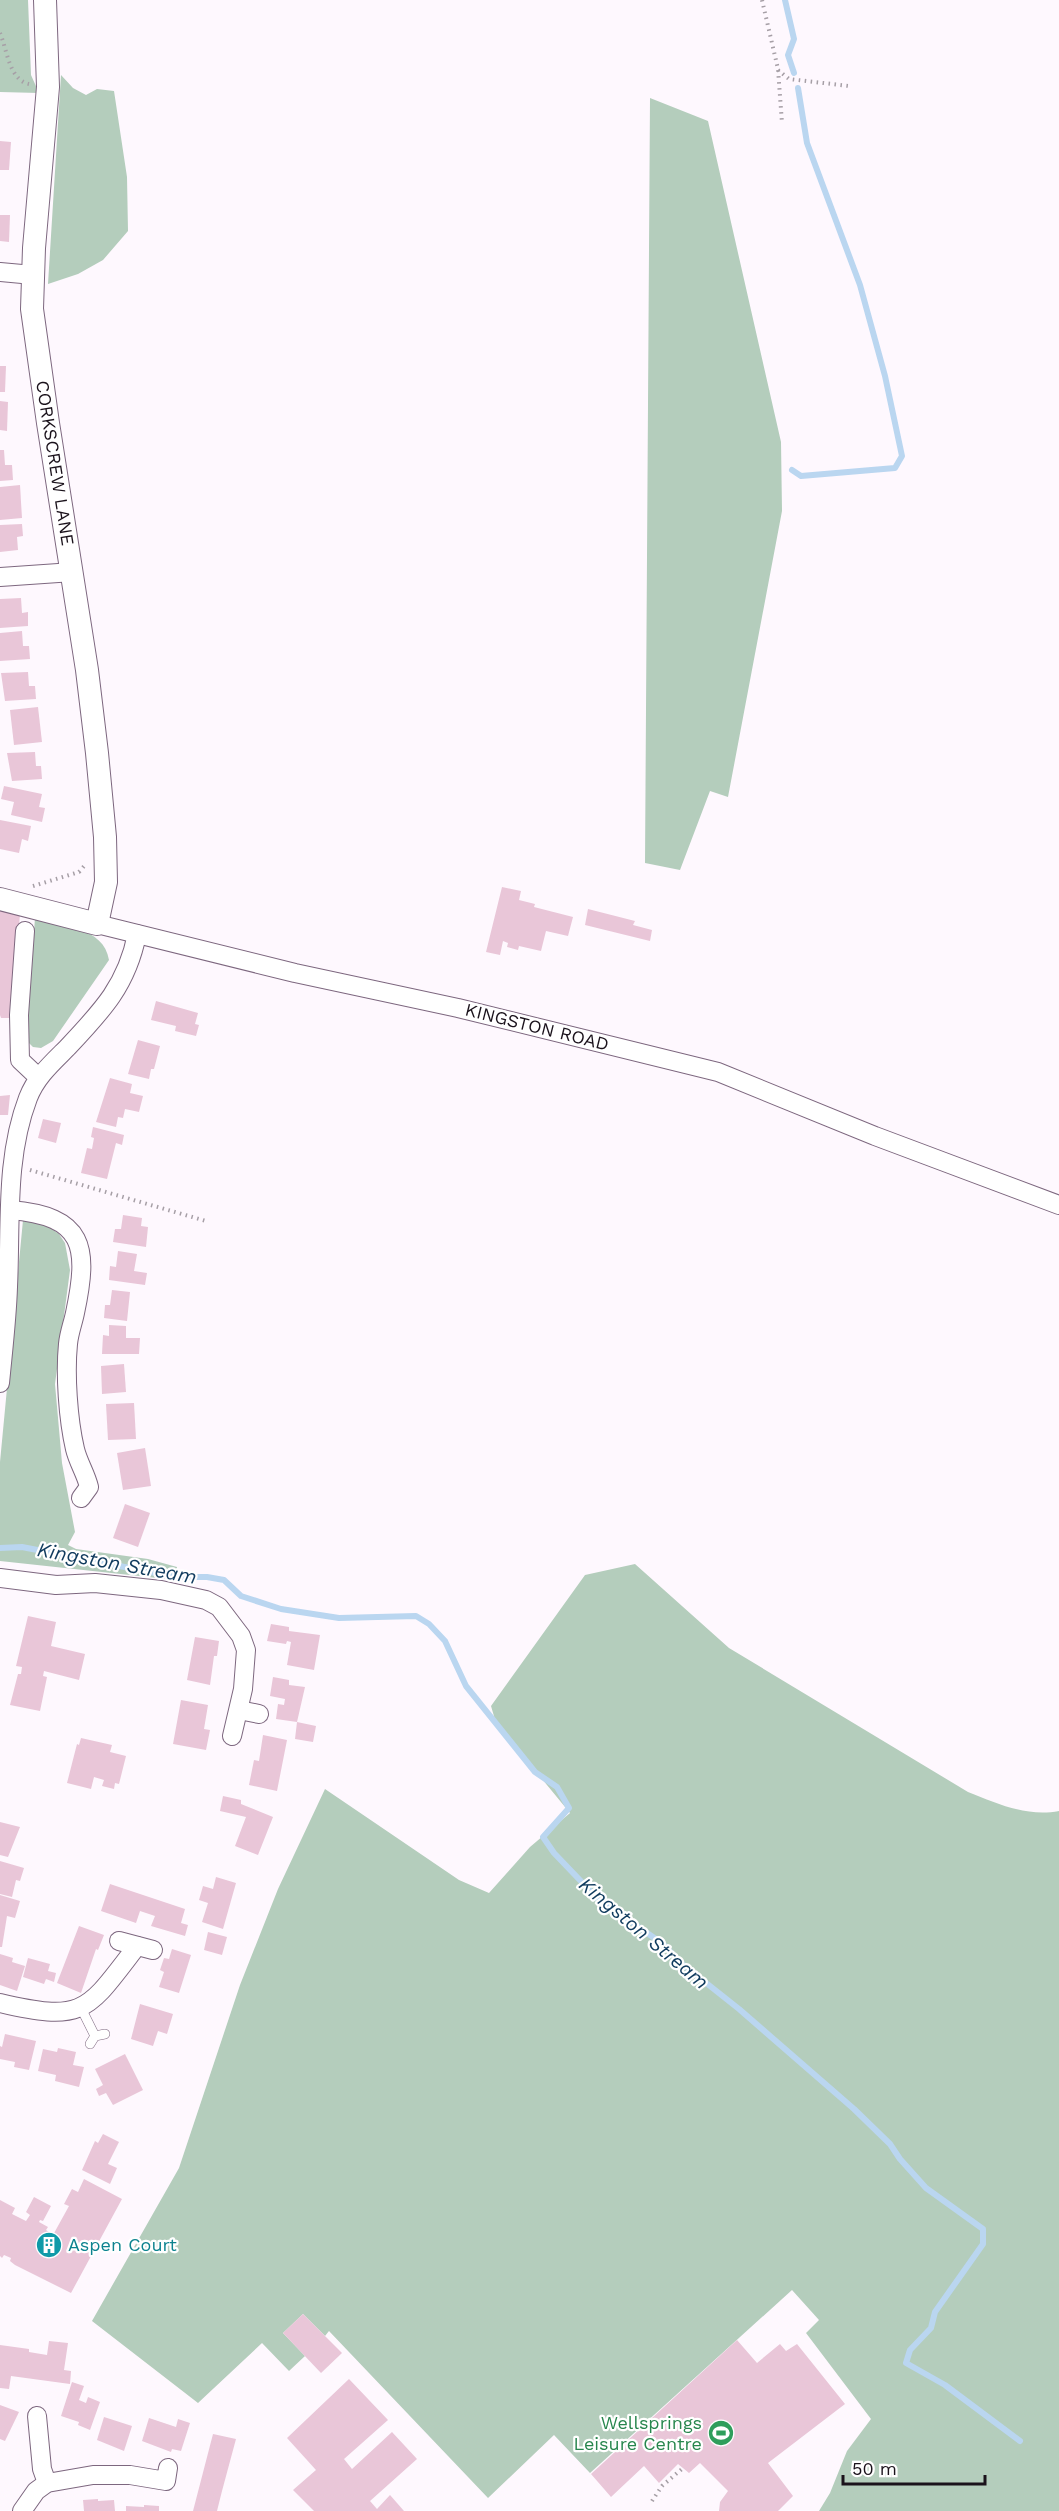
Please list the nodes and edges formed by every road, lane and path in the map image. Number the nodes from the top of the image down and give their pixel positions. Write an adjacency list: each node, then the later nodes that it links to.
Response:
1 (45, 0): 6 (street, CORKSCREW LANE)
2 (762, 0): 4 (path)
3 (0, 33): 6 (path)
4 (778, 69): 5 (path); 7 (path)
5 (849, 86)
6 (48, 87): 9 (street, CORKSCREW LANE)
7 (782, 123)
8 (0, 272): 9 (street)
9 (33, 275): 10 (street, CORKSCREW LANE)
10 (73, 572): 11 (street); 15 (street, CORKSCREW LANE)
11 (0, 577)
12 (91, 857): 14 (path)
13 (0, 898): 14 (street, KINGSTON ROAD)
14 (26, 905): 15 (street, KINGSTON ROAD)
15 (97, 924): 17 (street, KINGSTON ROAD)
16 (25, 931): 18 (street)
17 (137, 933): 18 (street); 20 (street, KINGSTON ROAD)
18 (38, 1077): 19 (street)
19 (12, 1166): 21 (street); 22 (path)
20 (1059, 1205)
21 (10, 1210): 23 (street); 25 (street)
22 (206, 1221)
23 (1, 1363): 24 (street)
24 (0, 1383)
25 (91, 1491)
26 (0, 1578): 27 (street)
27 (239, 1710): 28 (street); 29 (street)
28 (258, 1714)
29 (232, 1736)
30 (119, 1941): 32 (street)
31 (0, 2003): 32 (street)
32 (81, 2008): 33 (lane)
33 (97, 2038)
34 (37, 2416): 37 (street)
35 (683, 2468): 38 (path)
36 (166, 2481): 37 (street)
37 (46, 2483): 39 (street)
38 (652, 2501)
39 (22, 2511)

